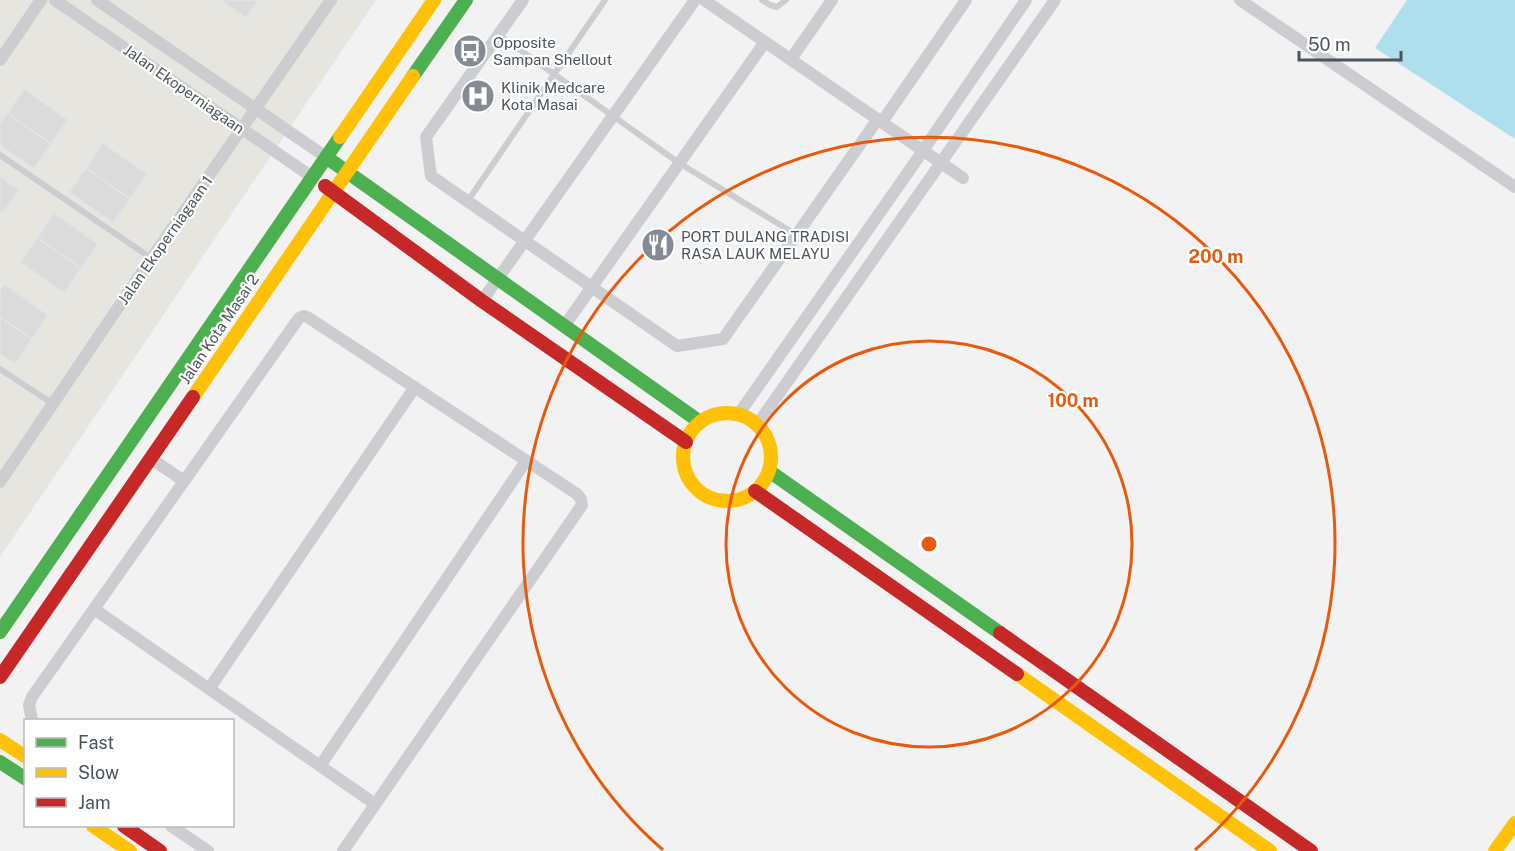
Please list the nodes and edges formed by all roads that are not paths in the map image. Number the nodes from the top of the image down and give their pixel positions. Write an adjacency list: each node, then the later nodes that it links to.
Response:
1 (41, 0): 21 (street)
2 (55, 0): 26 (street, Jalan Ekoperniagaan)
3 (97, 0): 23 (street, Jalan Ekoperniagaan)
4 (331, 0): 23 (street, Jalan Ekoperniagaan 1)
5 (434, 0): 29 (street, Jalan Kota Masai 2)
6 (466, 0): 32 (street, Jalan Kota Masai 2)
7 (523, 0): 18 (street)
8 (605, 0): 22 (lane)
9 (695, 0): 24 (street)
10 (704, 0): 19 (street)
11 (762, 0): 12 (lane)
12 (786, 0)
13 (832, 0): 20 (street)
14 (966, 0): 25 (street)
15 (1026, 0): 27 (street)
16 (1055, 0): 30 (street)
17 (1240, 0): 35 (street)
18 (499, 35): 22 (lane); 37 (street)
19 (765, 42): 20 (street); 31 (street)
20 (791, 59): 25 (street)
21 (0, 60)
22 (554, 75): 24 (lane); 37 (lane)
23 (256, 109): 26 (street, Jalan Ekoperniagaan 1); 29 (street, Jalan Ekoperniagaan)
24 (613, 117): 31 (lane); 39 (street)
25 (880, 120): 27 (street); 38 (street)
26 (242, 129): 33 (street, Jalan Ekoperniagaan); 40 (street, Jalan Ekoperniagaan 1)
27 (923, 149): 30 (street); 48 (street)
28 (0, 155): 40 (lane)
29 (326, 157): 32 (street); 33 (street, Jalan Kota Masai 2)
30 (942, 162): 34 (street); 50 (street)
31 (679, 163): 38 (lane); 42 (street)
32 (347, 172): 36 (street, Jalan Kota Masai 2); 41 (street)
33 (312, 177): 36 (street); 59 (street, Jalan Kota Masai 2)
34 (963, 178)
35 (1515, 188)
36 (333, 192): 43 (street); 52 (street, Jalan Kota Masai 2)
37 (467, 202): 39 (street)
38 (797, 235): 42 (street)
39 (525, 241): 41 (street); 42 (street)
40 (151, 259): 47 (street, Jalan Ekoperniagaan 1)
41 (499, 278): 43 (street); 44 (street)
42 (592, 287): 44 (street)
43 (482, 301): 51 (street)
44 (565, 325): 49 (street)
45 (0, 369): 47 (lane)
46 (415, 387): 53 (street); 55 (street); 61 (street)
47 (53, 404): 56 (street, Jalan Ekoperniagaan 1)
48 (738, 415): 49 (street); 50 (street)
49 (700, 422): 51 (street)
50 (757, 425): 54 (street)
51 (686, 442): 57 (street)
52 (150, 458): 55 (street); 60 (street, Jalan Kota Masai 2)
53 (526, 461): 66 (street); 68 (street)
54 (769, 471): 57 (street); 78 (street)
55 (184, 481): 58 (street)
56 (0, 482)
57 (755, 491): 77 (street)
58 (94, 609): 61 (street); 62 (street)
59 (0, 632)
60 (0, 677)
61 (209, 689): 66 (street)
62 (32, 719)
63 (0, 740): 64 (street)
64 (24, 756)
65 (0, 762): 67 (street)
66 (320, 766): 68 (street)
67 (24, 779)
68 (375, 804): 76 (street)
69 (1515, 823): 79 (street)
70 (127, 827): 74 (street)
71 (174, 827): 75 (street)
72 (110, 830): 73 (street)
73 (130, 851)
74 (160, 851)
75 (208, 851)
76 (343, 851)
77 (1270, 851)
78 (1311, 851)
79 (1496, 851)

